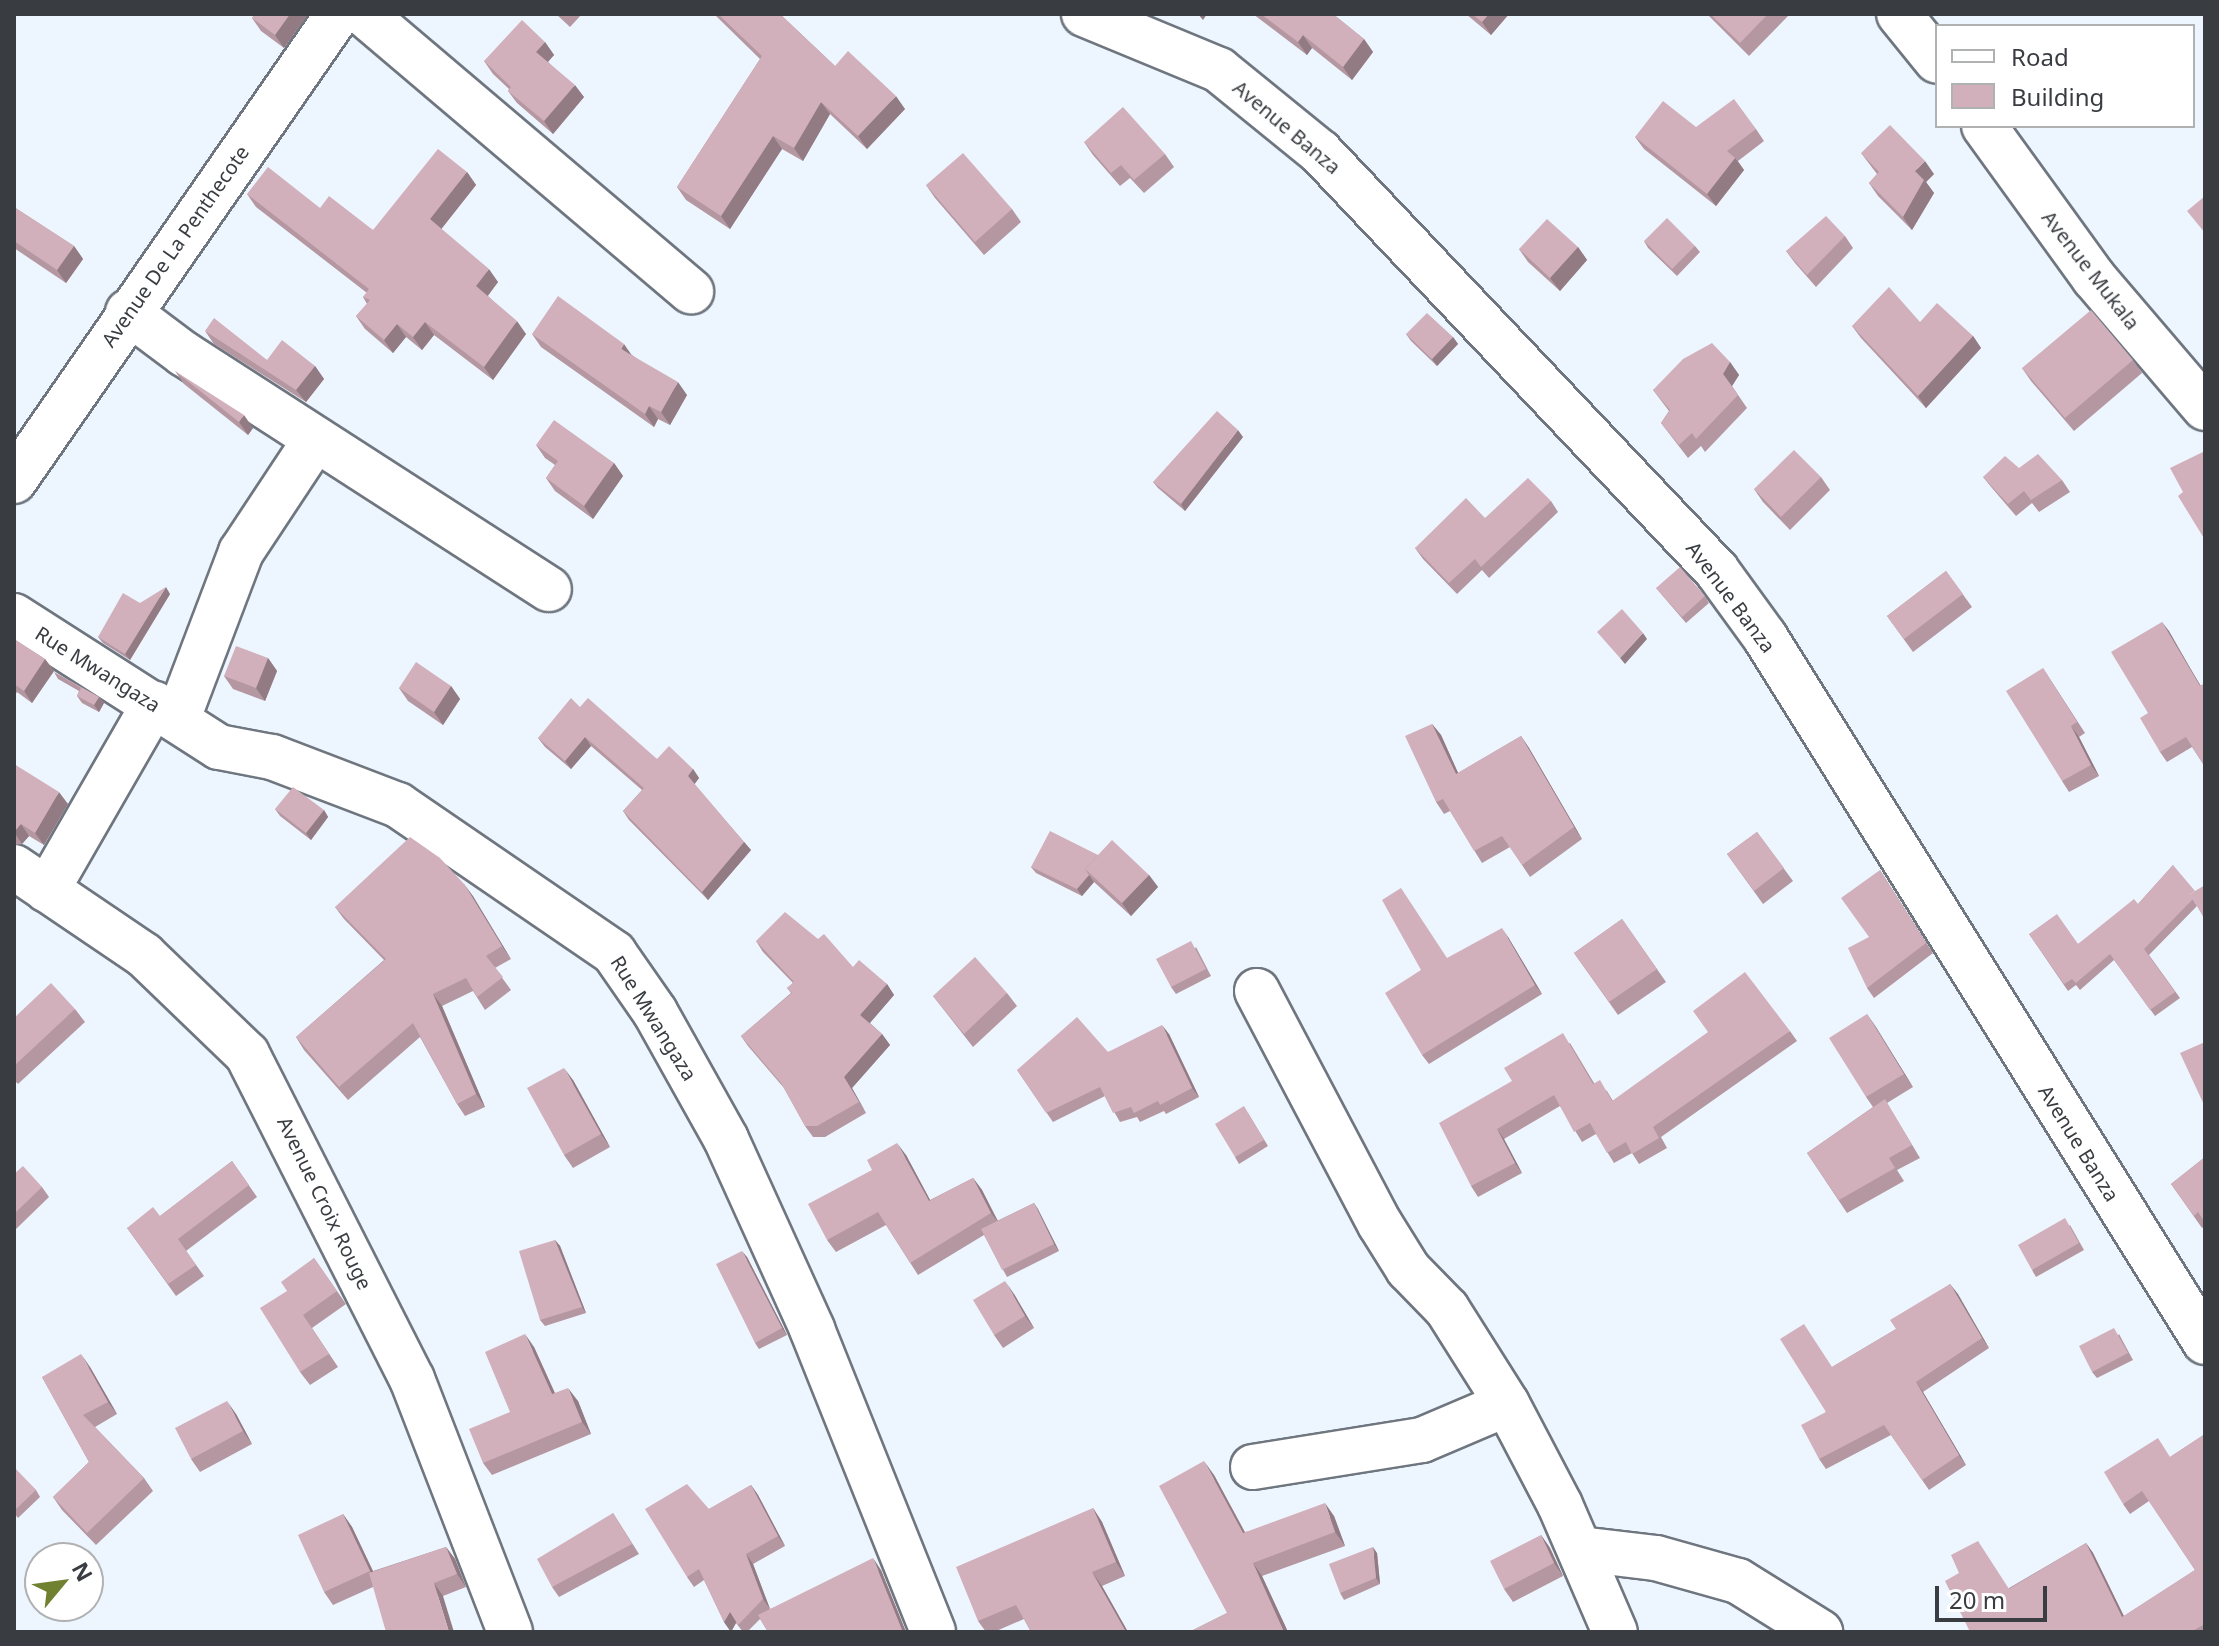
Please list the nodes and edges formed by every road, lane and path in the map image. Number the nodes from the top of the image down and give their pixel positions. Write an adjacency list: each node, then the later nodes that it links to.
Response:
1 (338, 14): 8 (street, Avenue De La Penthecote)
2 (364, 14): 7 (street)
3 (1084, 14): 17 (street, Avenue Banza)
4 (1899, 14): 5 (street)
5 (1935, 59)
6 (1985, 128): 9 (street, Avenue Mukala)
7 (691, 291)
8 (128, 312): 10 (street); 11 (street, Avenue De La Penthecote)
9 (2205, 408)
10 (315, 440): 12 (street); 14 (street)
11 (14, 481)
12 (549, 589)
13 (14, 616): 14 (street, Rue Mwangaza)
14 (166, 711): 15 (street); 22 (street, Rue Mwangaza)
15 (31, 878): 21 (street, Avenue Croix Rouge)
16 (1257, 991): 18 (street)
17 (2202, 1330)
18 (1507, 1404): 19 (street); 20 (street)
19 (1253, 1467)
20 (1580, 1549): 23 (street); 24 (street)
21 (510, 1632)
22 (933, 1632)
23 (1615, 1632)
24 (1820, 1632)

